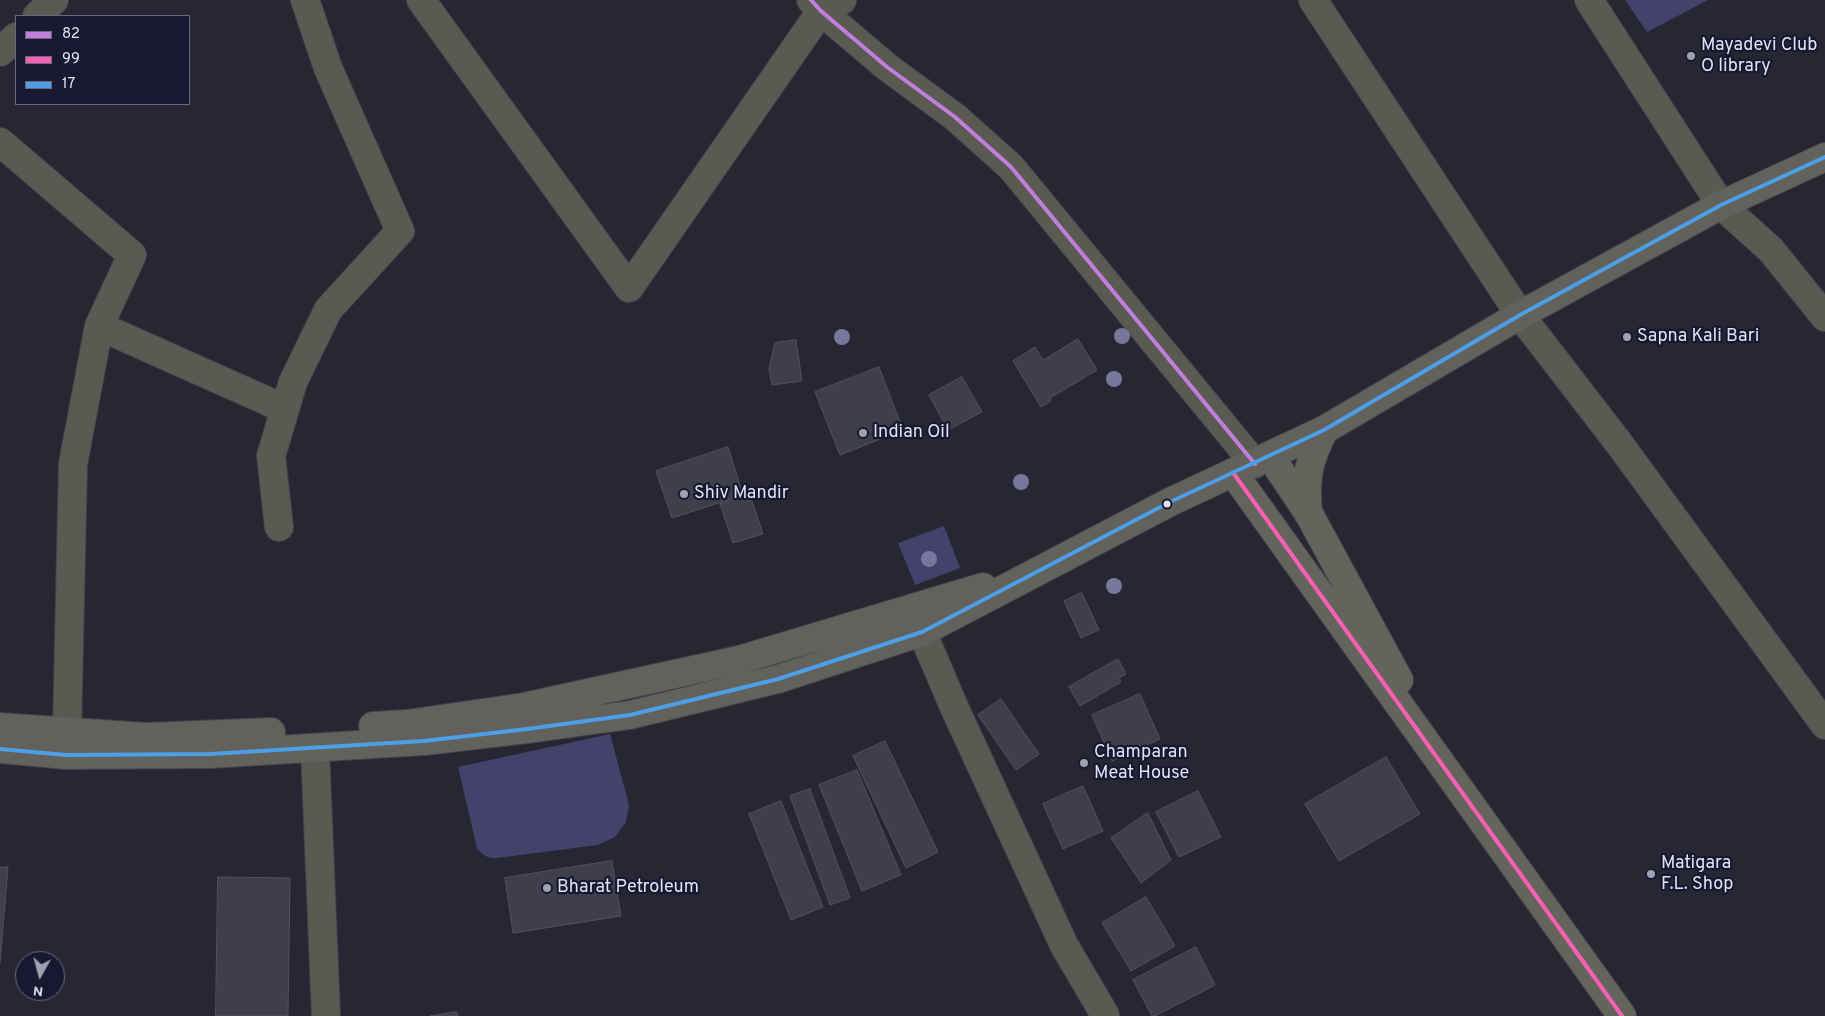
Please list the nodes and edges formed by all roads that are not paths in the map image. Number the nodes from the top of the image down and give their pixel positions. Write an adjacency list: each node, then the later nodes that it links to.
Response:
1 (54, 0): 7 (street)
2 (305, 0): 16 (street)
3 (421, 0): 6 (street)
4 (1313, 0): 13 (street)
5 (1589, 0): 12 (street)
6 (818, 3): 18 (street)
7 (38, 15)
8 (15, 38): 9 (street)
9 (0, 52)
10 (0, 142): 15 (street)
11 (1825, 157): 12 (highway)
12 (1721, 205): 13 (highway); 14 (street)
13 (1520, 315): 17 (highway); 23 (street)
14 (1825, 317)
15 (99, 326): 16 (street); 25 (street)
16 (285, 409): 20 (street)
17 (1324, 430): 18 (highway); 19 (main road)
18 (1253, 465): 19 (main road); 21 (highway); 28 (main road)
19 (1309, 514): 28 (main road)
20 (278, 527)
21 (1026, 577): 22 (highway); 25 (highway)
22 (922, 632): 27 (highway); 29 (street)
23 (1825, 725)
24 (0, 727): 25 (highway)
25 (67, 732)
26 (0, 749): 27 (highway)
27 (315, 749): 30 (street)
28 (1458, 788): 31 (main road)
29 (1105, 1015)
30 (326, 1016)
31 (1622, 1016)

